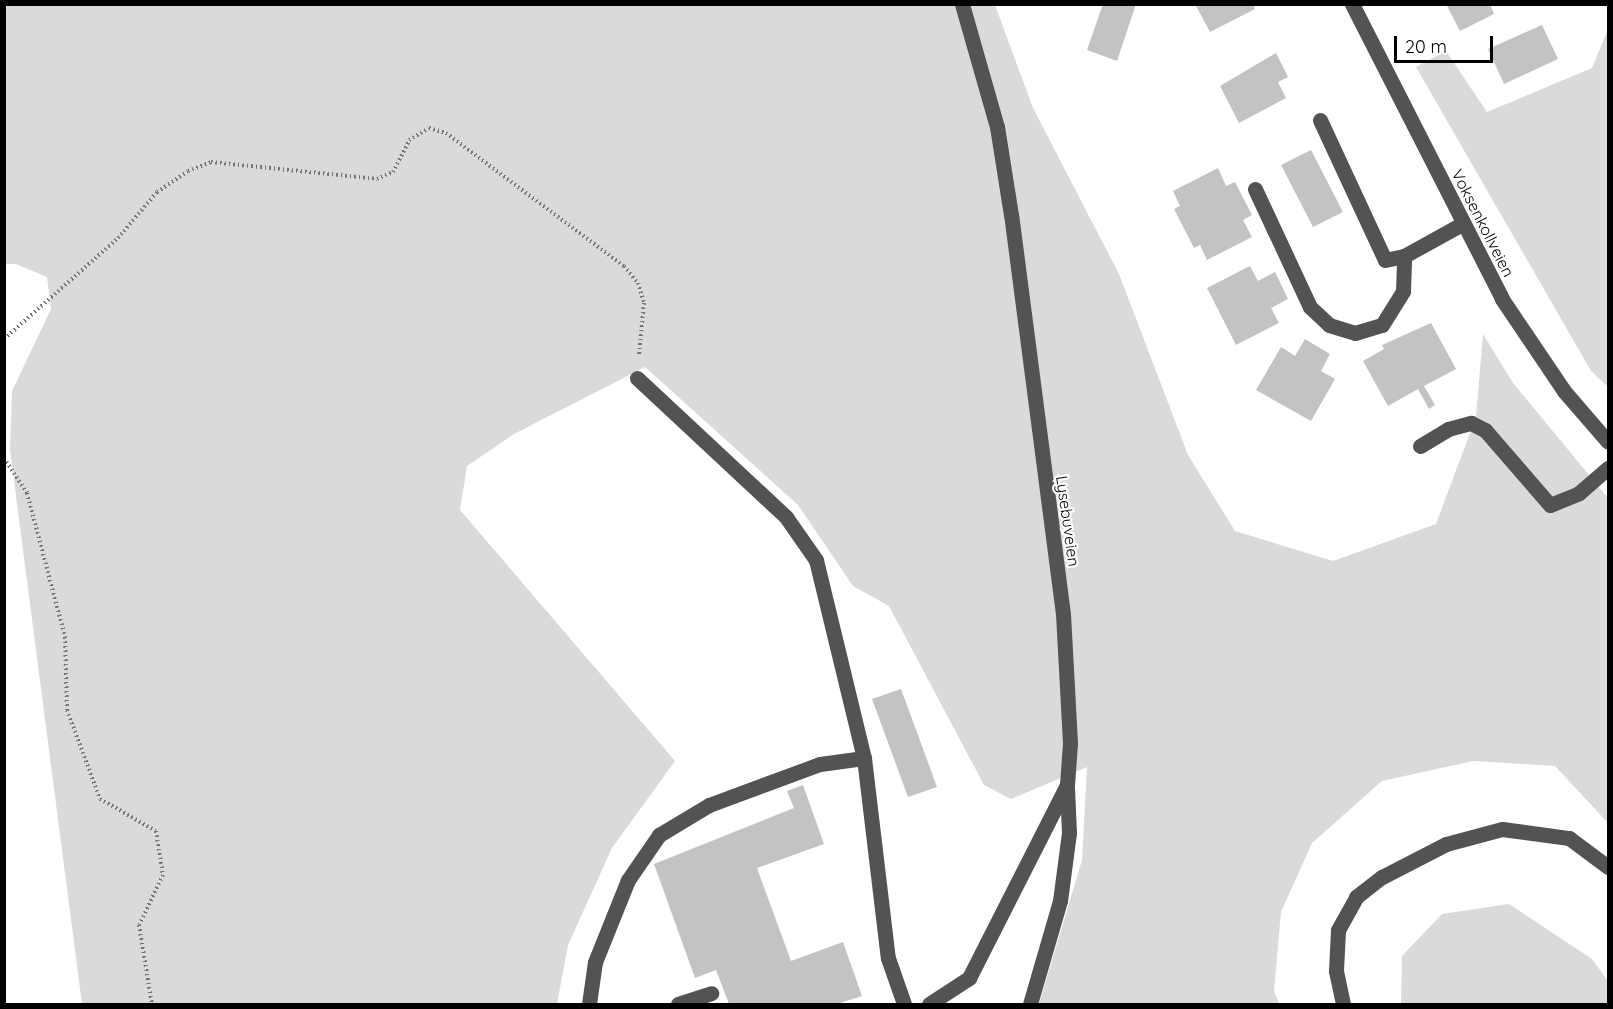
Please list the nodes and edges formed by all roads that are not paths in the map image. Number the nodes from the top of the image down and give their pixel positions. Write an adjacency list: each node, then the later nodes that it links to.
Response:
1 (962, 4): 12 (street, Lysebuveien)
2 (1352, 4): 5 (street, Voksenkollveien)
3 (1320, 120): 6 (street)
4 (1255, 189): 6 (street)
5 (1462, 224): 6 (street); 8 (street, Voksenkollveien)
6 (1404, 256)
7 (637, 378): 11 (street)
8 (1608, 442)
9 (1420, 446): 10 (street)
10 (1608, 468)
11 (864, 758): 15 (street); 17 (street)
12 (1067, 785): 18 (street, Lysebuveien); 19 (street)
13 (1608, 867): 20 (street)
14 (711, 993): 16 (street)
15 (589, 1005)
16 (678, 1005)
17 (904, 1005)
18 (929, 1005)
19 (1030, 1005)
20 (1343, 1005)

